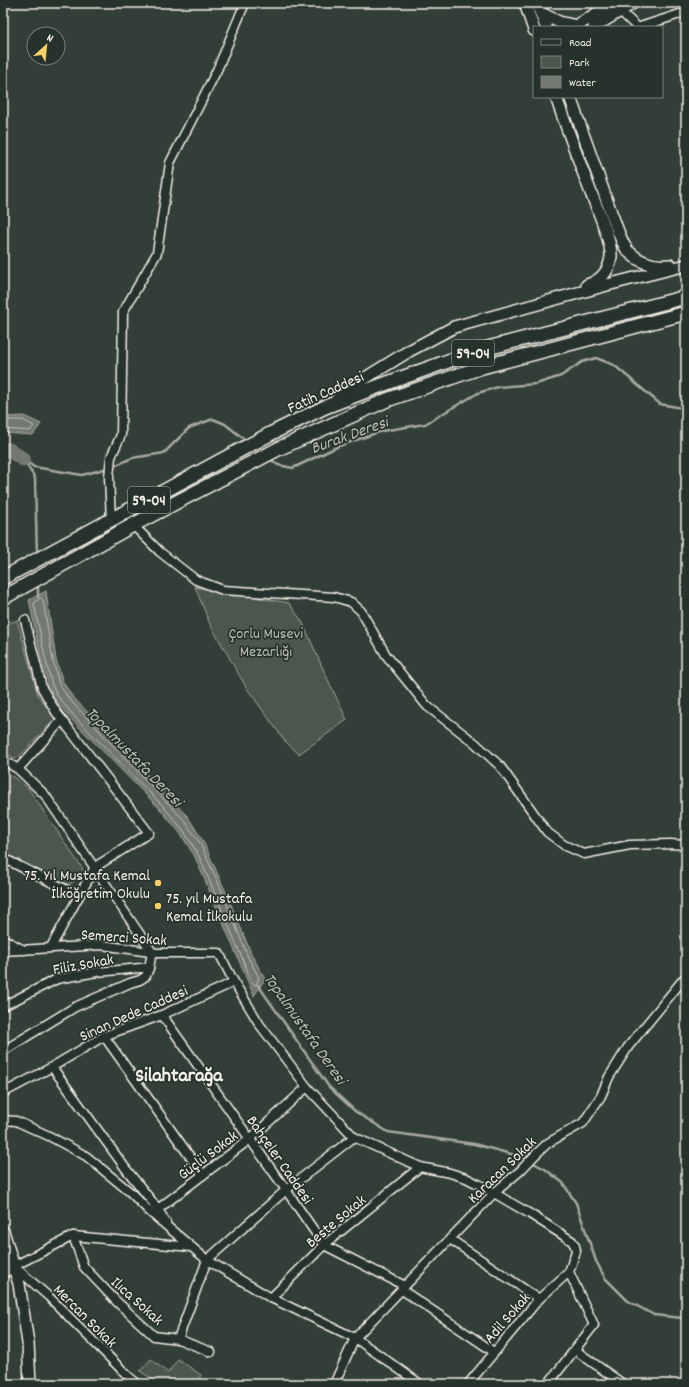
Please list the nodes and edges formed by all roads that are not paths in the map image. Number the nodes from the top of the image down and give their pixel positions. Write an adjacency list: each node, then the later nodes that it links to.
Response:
1 (245, 3): 22 (street)
2 (525, 3): 12 (street)
3 (633, 3): 4 (street)
4 (615, 6): 8 (street); 9 (street); 10 (street)
5 (539, 8): 7 (street); 8 (street)
6 (686, 12): 11 (street)
7 (546, 26)
8 (576, 26)
9 (595, 26)
10 (637, 26)
11 (641, 26)
12 (533, 27)
13 (556, 98): 16 (street)
14 (570, 98): 15 (street)
15 (582, 131): 16 (street); 17 (street)
16 (569, 135): 18 (street)
17 (686, 264): 18 (street)
18 (562, 297): 21 (street)
19 (686, 297): 21 (main road, Fatih Caddesi / 59-04)
20 (686, 313): 23 (main road, Fatih Caddesi / 59-04)
21 (325, 407): 22 (main road, Fatih Caddesi / 59-04)
22 (111, 520): 24 (main road, Fatih Caddesi / 59-04)
23 (133, 525): 25 (main road, 59-04); 30 (street)
24 (3, 578)
25 (4, 598)
26 (25, 620): 27 (street)
27 (62, 720): 29 (street); 32 (street)
28 (3, 760): 29 (street)
29 (18, 769): 32 (street)
30 (686, 845)
31 (3, 858): 33 (street)
32 (95, 867): 33 (street); 38 (street)
33 (79, 896): 35 (street)
34 (3, 939): 36 (street)
35 (51, 947): 36 (street, Semerci Sokak); 38 (street, Semerci Sokak)
36 (24, 950): 37 (street, Semerci Sokak)
37 (3, 951)
38 (152, 952): 39 (street); 41 (street, Semerci Sokak)
39 (149, 968): 42 (street, Filiz Sokak); 45 (street)
40 (686, 976): 55 (street, Karacan Sokak)
41 (234, 982): 43 (street, Sinan Dede Caddesi); 47 (street)
42 (3, 1006)
43 (162, 1015): 44 (street, Sinan Dede Caddesi); 51 (street, Bahçeler Caddesi)
44 (104, 1036): 46 (street, Sinan Dede Caddesi); 53 (street)
45 (3, 1051)
46 (52, 1067): 48 (street, Sinan Dede Caddesi); 56 (street)
47 (307, 1087): 50 (street); 51 (street, Güçlü Sokak)
48 (3, 1093)
49 (3, 1120): 57 (street)
50 (354, 1137): 52 (street); 54 (street)
51 (250, 1139): 53 (street, Güçlü Sokak); 54 (street, Bahçeler Caddesi)
52 (420, 1167): 55 (street); 61 (street, Beste Sokak)
53 (203, 1175): 56 (street, Güçlü Sokak)
54 (286, 1190): 61 (street, Bahçeler Caddesi); 63 (street)
55 (494, 1193): 60 (street, Karacan Sokak); 66 (street)
56 (158, 1209): 57 (street)
57 (168, 1228): 62 (street)
58 (3, 1231): 64 (street)
59 (73, 1236): 62 (street); 64 (street); 71 (street, Ilıca Sokak)
60 (450, 1239): 67 (street, Karacan Sokak); 69 (street)
61 (324, 1245): 67 (street, Bahçeler Caddesi); 68 (street, Beste Sokak)
62 (191, 1247): 63 (street)
63 (207, 1260): 68 (street); 71 (street)
64 (14, 1266): 65 (street); 75 (street); 76 (street, Mercan Sokak)
65 (3, 1272)
66 (569, 1272): 69 (street, Adil Sokak); 72 (street)
67 (404, 1288): 70 (street, Karacan Sokak); 74 (street, Bahçeler Caddesi)
68 (271, 1298): 70 (street)
69 (539, 1300): 74 (street, Adil Sokak)
70 (355, 1338): 77 (street, Karacan Sokak); 78 (street)
71 (178, 1339): 73 (street, Ilıca Sokak)
72 (575, 1350): 80 (street); 81 (street)
73 (211, 1352)
74 (494, 1352): 79 (street, Adil Sokak)
75 (32, 1382)
76 (138, 1384)
77 (334, 1384)
78 (420, 1384)
79 (468, 1384)
80 (548, 1384)
81 (623, 1384)

